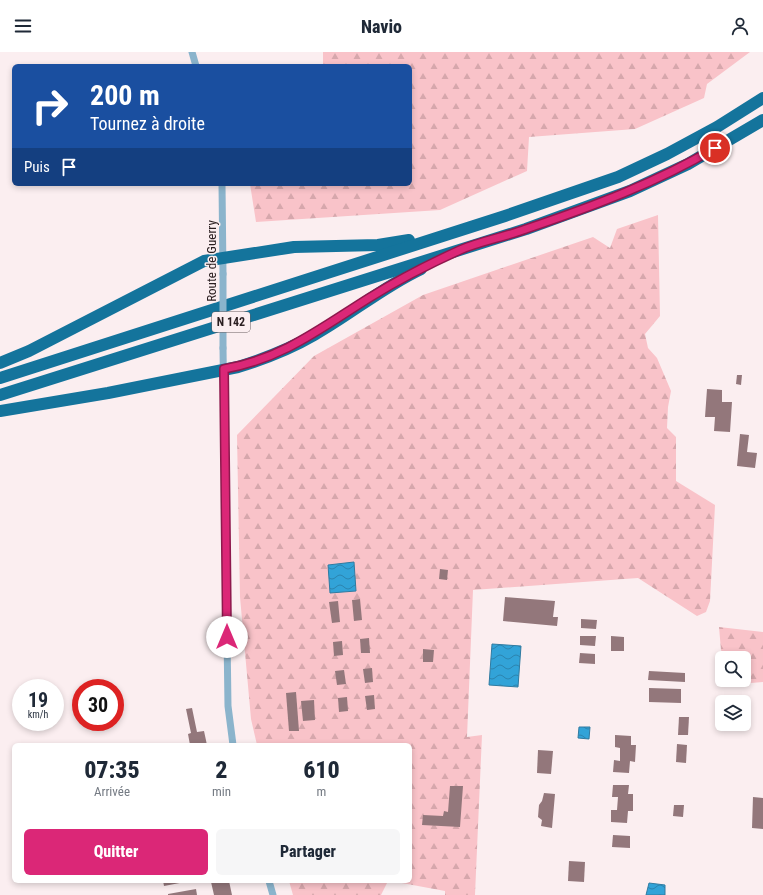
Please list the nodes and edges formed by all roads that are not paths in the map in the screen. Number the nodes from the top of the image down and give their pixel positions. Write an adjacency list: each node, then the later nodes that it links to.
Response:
1 (192, 52): 2 (street)
2 (195, 64)
3 (763, 98): 6 (highway, N 142)
4 (763, 120): 7 (highway, N 142)
5 (222, 186): 8 (street, Route de Guerry)
6 (442, 236): 8 (highway); 11 (highway, N 142)
7 (462, 249): 10 (highway); 12 (highway, N 142)
8 (223, 258): 9 (highway); 10 (street, Route de Guerry, bridge)
9 (0, 363)
10 (224, 369): 13 (highway); 14 (street, Route de Guerry)
11 (0, 378)
12 (0, 395)
13 (0, 411)
14 (233, 743)
15 (271, 883): 16 (street)
16 (274, 895)

